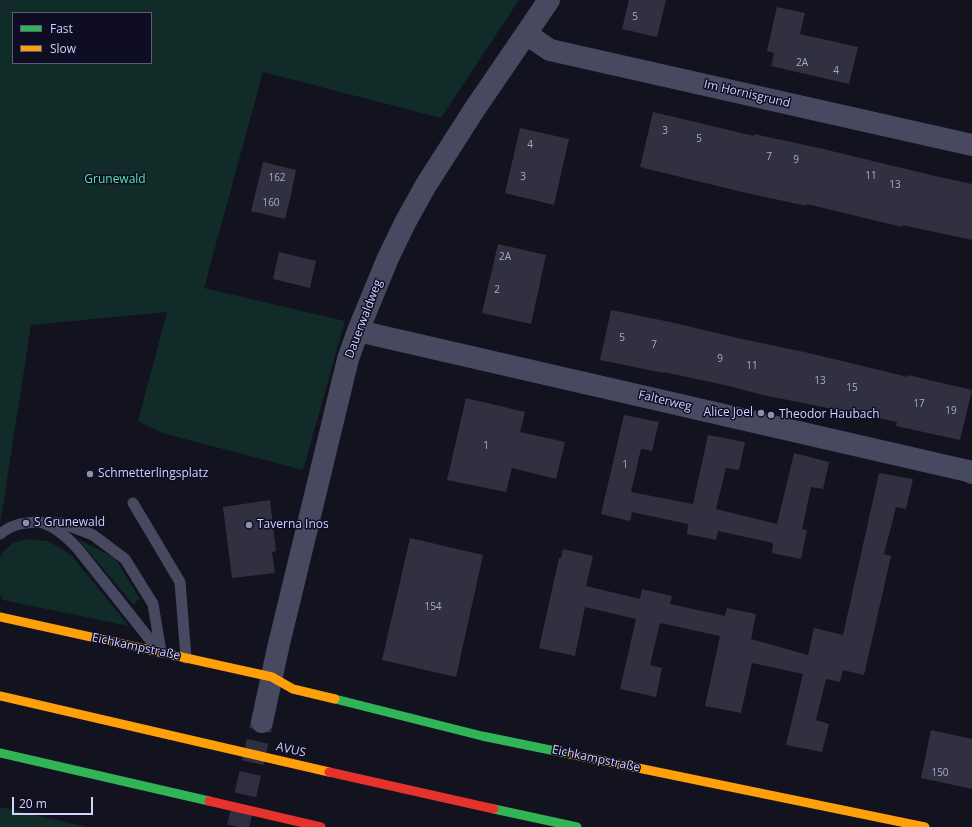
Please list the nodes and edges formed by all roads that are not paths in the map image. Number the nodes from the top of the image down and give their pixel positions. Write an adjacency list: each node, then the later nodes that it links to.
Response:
1 (549, 0): 2 (street, Dauerwaldweg)
2 (526, 34): 3 (street, Im Hornisgrund); 4 (street, Dauerwaldweg)
3 (972, 145)
4 (358, 331): 5 (street, Falterweg); 12 (street, Dauerwaldweg)
5 (972, 473)
6 (132, 503): 11 (lane)
7 (39, 522): 8 (lane); 10 (lane); 10 (lane)
8 (0, 534)
9 (0, 617): 10 (main road, Eichkampstraße)
10 (161, 653): 11 (main road, Eichkampstraße)
11 (186, 658): 12 (main road, Eichkampstraße)
12 (272, 677): 14 (street); 18 (main road, Eichkampstraße)
13 (0, 696): 17 (main road, AVUS)
14 (262, 722)
15 (0, 753): 16 (main road)
16 (321, 827)
17 (577, 827)
18 (925, 827)

